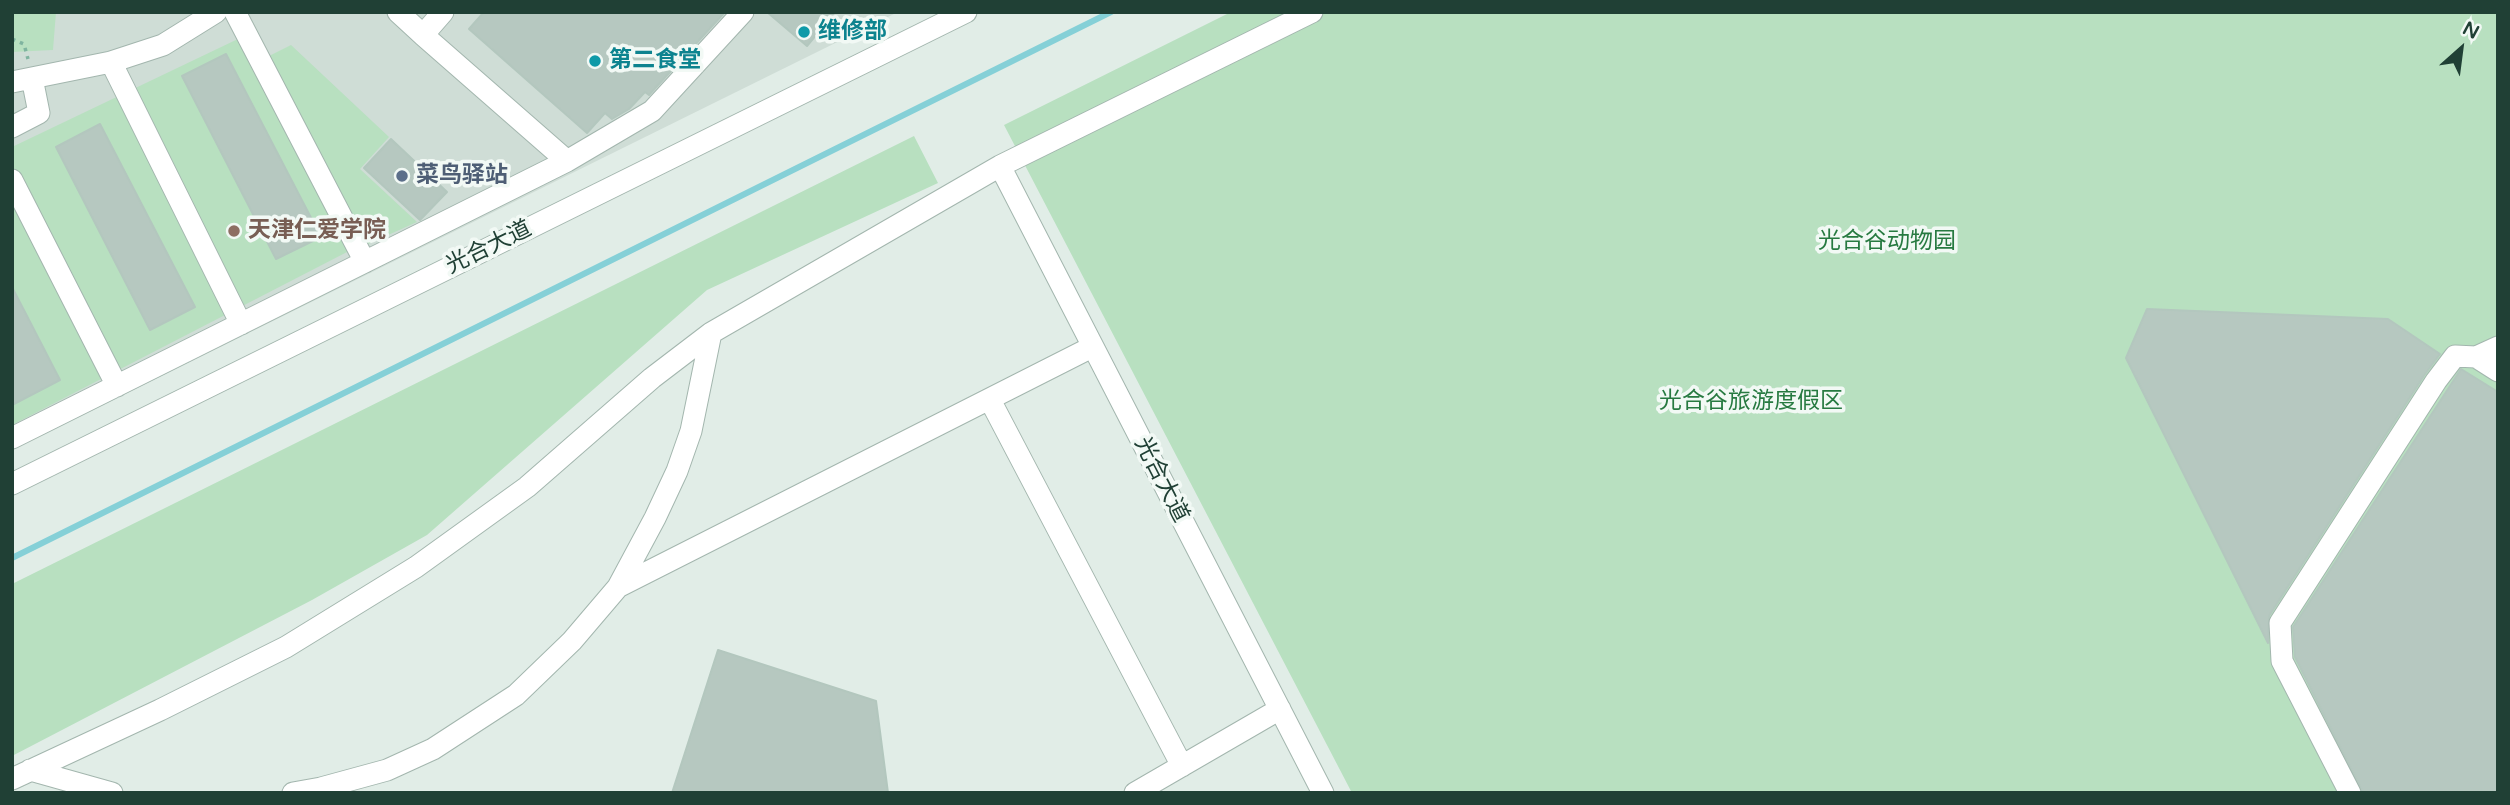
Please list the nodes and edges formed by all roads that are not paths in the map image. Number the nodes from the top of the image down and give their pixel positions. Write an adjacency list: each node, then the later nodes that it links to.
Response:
1 (216, 12): 9 (street)
2 (235, 12): 15 (street)
3 (398, 12): 8 (street)
4 (443, 12): 8 (street)
5 (743, 12): 12 (street)
6 (966, 12): 25 (street, 光合大道)
7 (1312, 12): 13 (street)
8 (423, 35): 12 (street)
9 (111, 62): 10 (street); 16 (street)
10 (22, 80): 11 (street)
11 (12, 127)
12 (567, 161): 15 (street)
13 (1000, 166): 17 (street); 19 (street, 光合大道)
14 (12, 180): 22 (street)
15 (365, 262): 16 (street)
16 (241, 324): 22 (street)
17 (711, 332): 26 (street); 29 (street)
18 (2498, 346): 20 (street)
19 (1092, 347): 23 (street); 27 (street, 光合大道)
20 (2476, 357): 21 (street); 34 (street)
21 (2498, 372)
22 (117, 386): 24 (street)
23 (990, 400): 26 (street); 28 (street)
24 (12, 438)
25 (12, 484)
26 (618, 587): 31 (street)
27 (1280, 709): 28 (street); 33 (street, 光合大道)
28 (1182, 766): 32 (street)
29 (21, 775): 30 (street)
30 (112, 793)
31 (293, 793)
32 (1135, 793)
33 (1323, 793)
34 (2350, 793)

